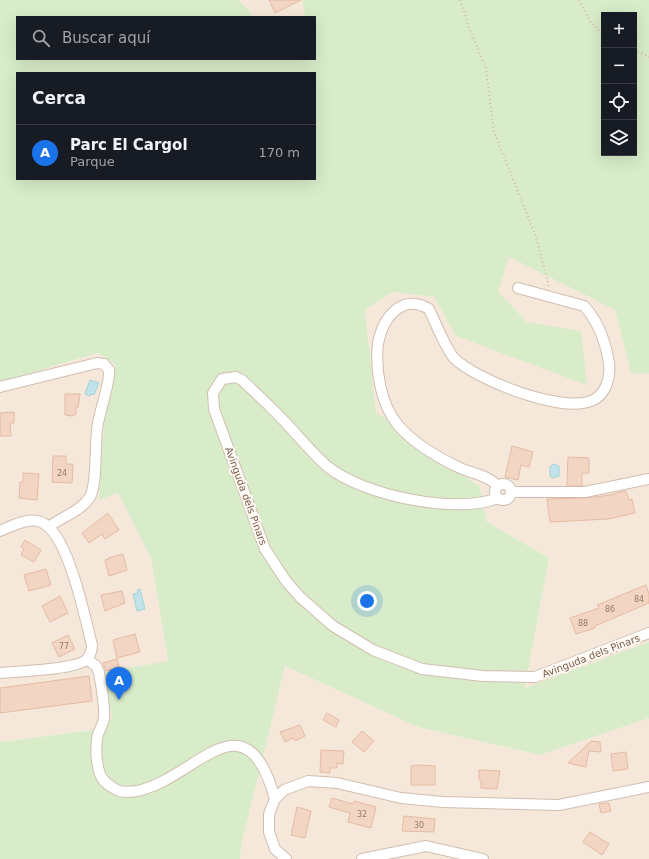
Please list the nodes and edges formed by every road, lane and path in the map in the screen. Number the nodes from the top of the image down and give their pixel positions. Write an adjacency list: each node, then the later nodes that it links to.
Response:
1 (460, 0): 7 (path)
2 (579, 0): 3 (path)
3 (601, 32)
4 (637, 51): 5 (path)
5 (649, 56)
6 (518, 288): 7 (street)
7 (552, 297): 10 (street)
8 (0, 387): 13 (street)
9 (649, 480): 11 (street)
10 (498, 486): 11 (street); 12 (street)
11 (511, 492): 12 (street)
12 (498, 498): 15 (street, Avinguda dels Pinars)
13 (50, 526): 14 (street); 16 (street)
14 (0, 531)
15 (649, 633)
16 (87, 659): 17 (street); 19 (street)
17 (0, 673)
18 (649, 787): 19 (street)
19 (275, 798): 20 (street)
20 (286, 859)
21 (362, 859): 22 (street)
22 (483, 859)

